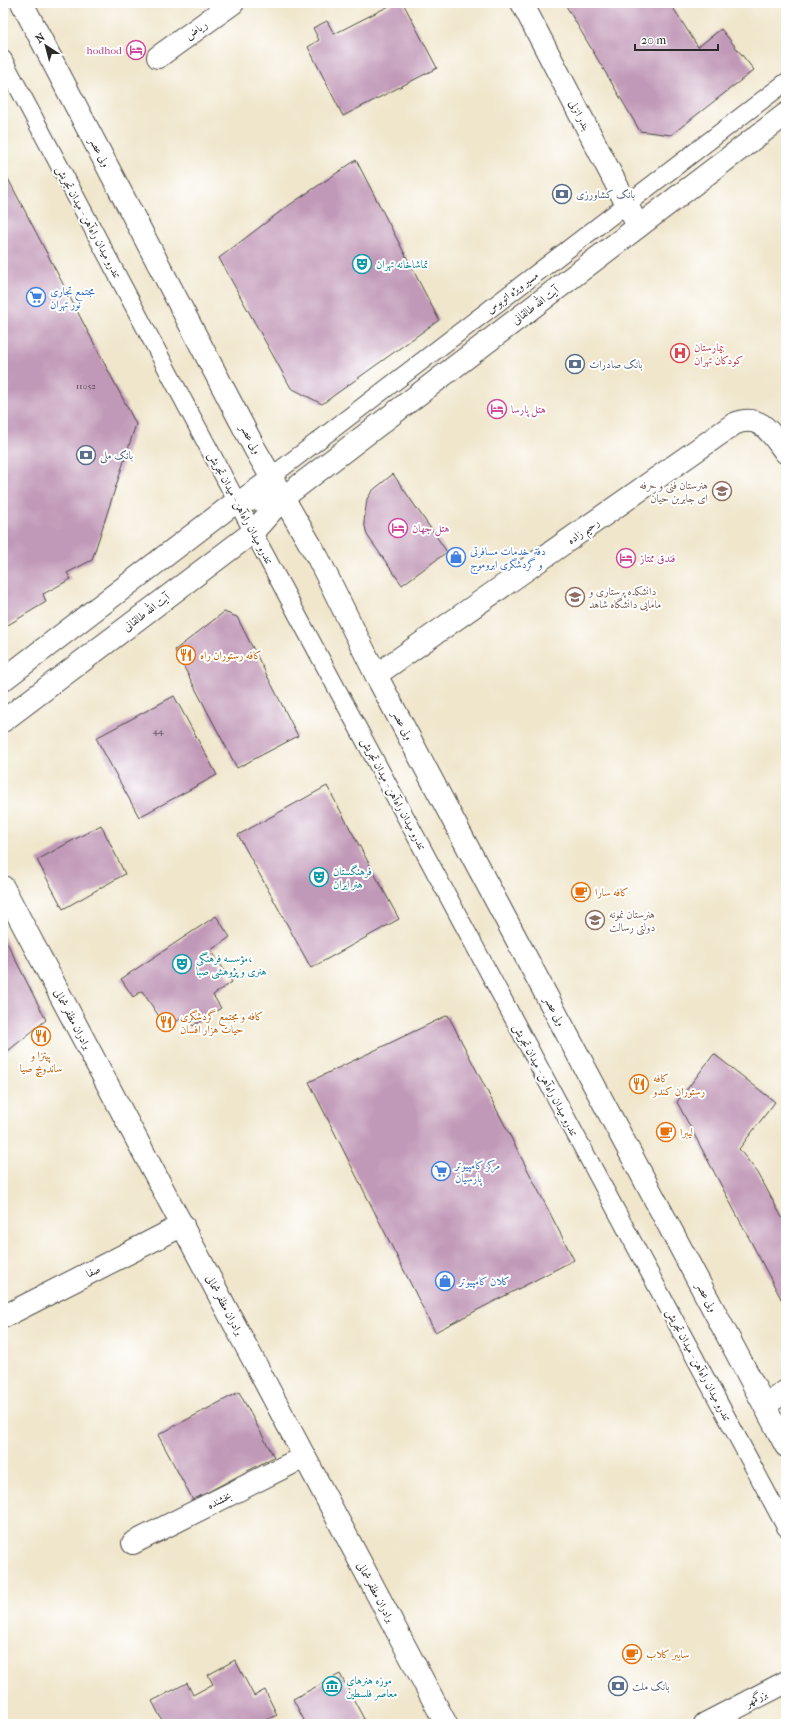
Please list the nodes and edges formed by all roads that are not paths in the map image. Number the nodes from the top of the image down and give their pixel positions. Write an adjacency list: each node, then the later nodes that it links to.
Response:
1 (22, 3): 11 (main road, ولی عصر)
2 (233, 3): 4 (main road, ریاض)
3 (522, 3): 8 (main road, بندر انزلی)
4 (158, 57)
5 (3, 59): 13 (lane, تندرو میدان راه‌آهن - میدان تجریش)
6 (786, 82): 8 (lane, مسیر ویژه اتوبوس)
7 (786, 114): 9 (main road, آیت الله طالقانی)
8 (627, 204): 9 (main road, بندر انزلی); 11 (lane, مسیر ویژه اتوبوس)
9 (638, 226): 12 (main road, آیت الله طالقانی)
10 (786, 453): 15 (main road, رحیم زاده)
11 (272, 476): 12 (main road, ولی عصر); 13 (lane, مسیر ویژه اتوبوس)
12 (284, 497): 13 (main road); 14 (main road, آیت الله طالقانی); 15 (main road, ولی عصر)
13 (237, 501): 14 (lane, تندرو میدان راه‌آهن - میدان تجریش); 16 (main road)
14 (253, 532): 17 (main road, آیت الله طالقانی); 25 (lane, تندرو میدان راه‌آهن - میدان تجریش)
15 (376, 675): 22 (main road, ولی عصر)
16 (3, 680)
17 (3, 722)
18 (3, 887): 19 (main road, برادران مظفر شمالی)
19 (183, 1225): 20 (main road, صفا); 24 (main road, برادران مظفر شمالی)
20 (3, 1317)
21 (786, 1391): 22 (main road)
22 (765, 1405): 23 (main road, ولی عصر)
23 (786, 1446)
24 (304, 1456): 26 (main road, بخشنده); 28 (main road, برادران مظفر شمالی)
25 (786, 1528)
26 (133, 1543)
27 (786, 1682): 29 (main road, بزرگمهر)
28 (446, 1724)
29 (705, 1724)

